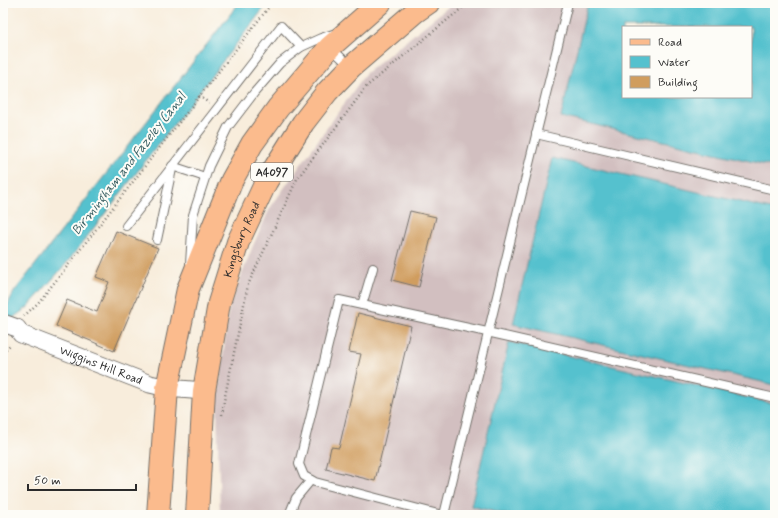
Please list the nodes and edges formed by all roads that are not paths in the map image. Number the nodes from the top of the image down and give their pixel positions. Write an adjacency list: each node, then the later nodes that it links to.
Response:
1 (380, 3): 4 (main road, A4097)
2 (428, 3): 6 (main road, Kingsbury Road / A4097)
3 (568, 3): 7 (lane)
4 (325, 42): 5 (lane); 6 (lane); 14 (main road, A4097)
5 (302, 47): 8 (lane); 9 (lane)
6 (351, 67): 19 (main road, Kingsbury Road / A4097)
7 (536, 134): 10 (lane); 17 (lane)
8 (172, 166): 9 (lane); 11 (lane); 12 (lane)
9 (205, 177): 14 (lane)
10 (775, 190)
11 (126, 226)
12 (157, 240)
13 (374, 268): 15 (lane)
14 (188, 289): 18 (main road, A4097)
15 (362, 305): 17 (lane); 21 (lane)
16 (13, 323): 18 (street, Wiggins Hill Road)
17 (487, 332): 20 (lane); 27 (lane)
18 (167, 388): 19 (street, Wiggins Hill Road); 23 (main road, A4097)
19 (204, 391): 22 (main road, Kingsbury Road / A4097)
20 (775, 398)
21 (310, 480): 26 (lane); 27 (lane)
22 (198, 492): 24 (street); 25 (main road, Kingsbury Road / A4097)
23 (158, 515)
24 (190, 515)
25 (197, 515)
26 (289, 515)
27 (443, 515)

